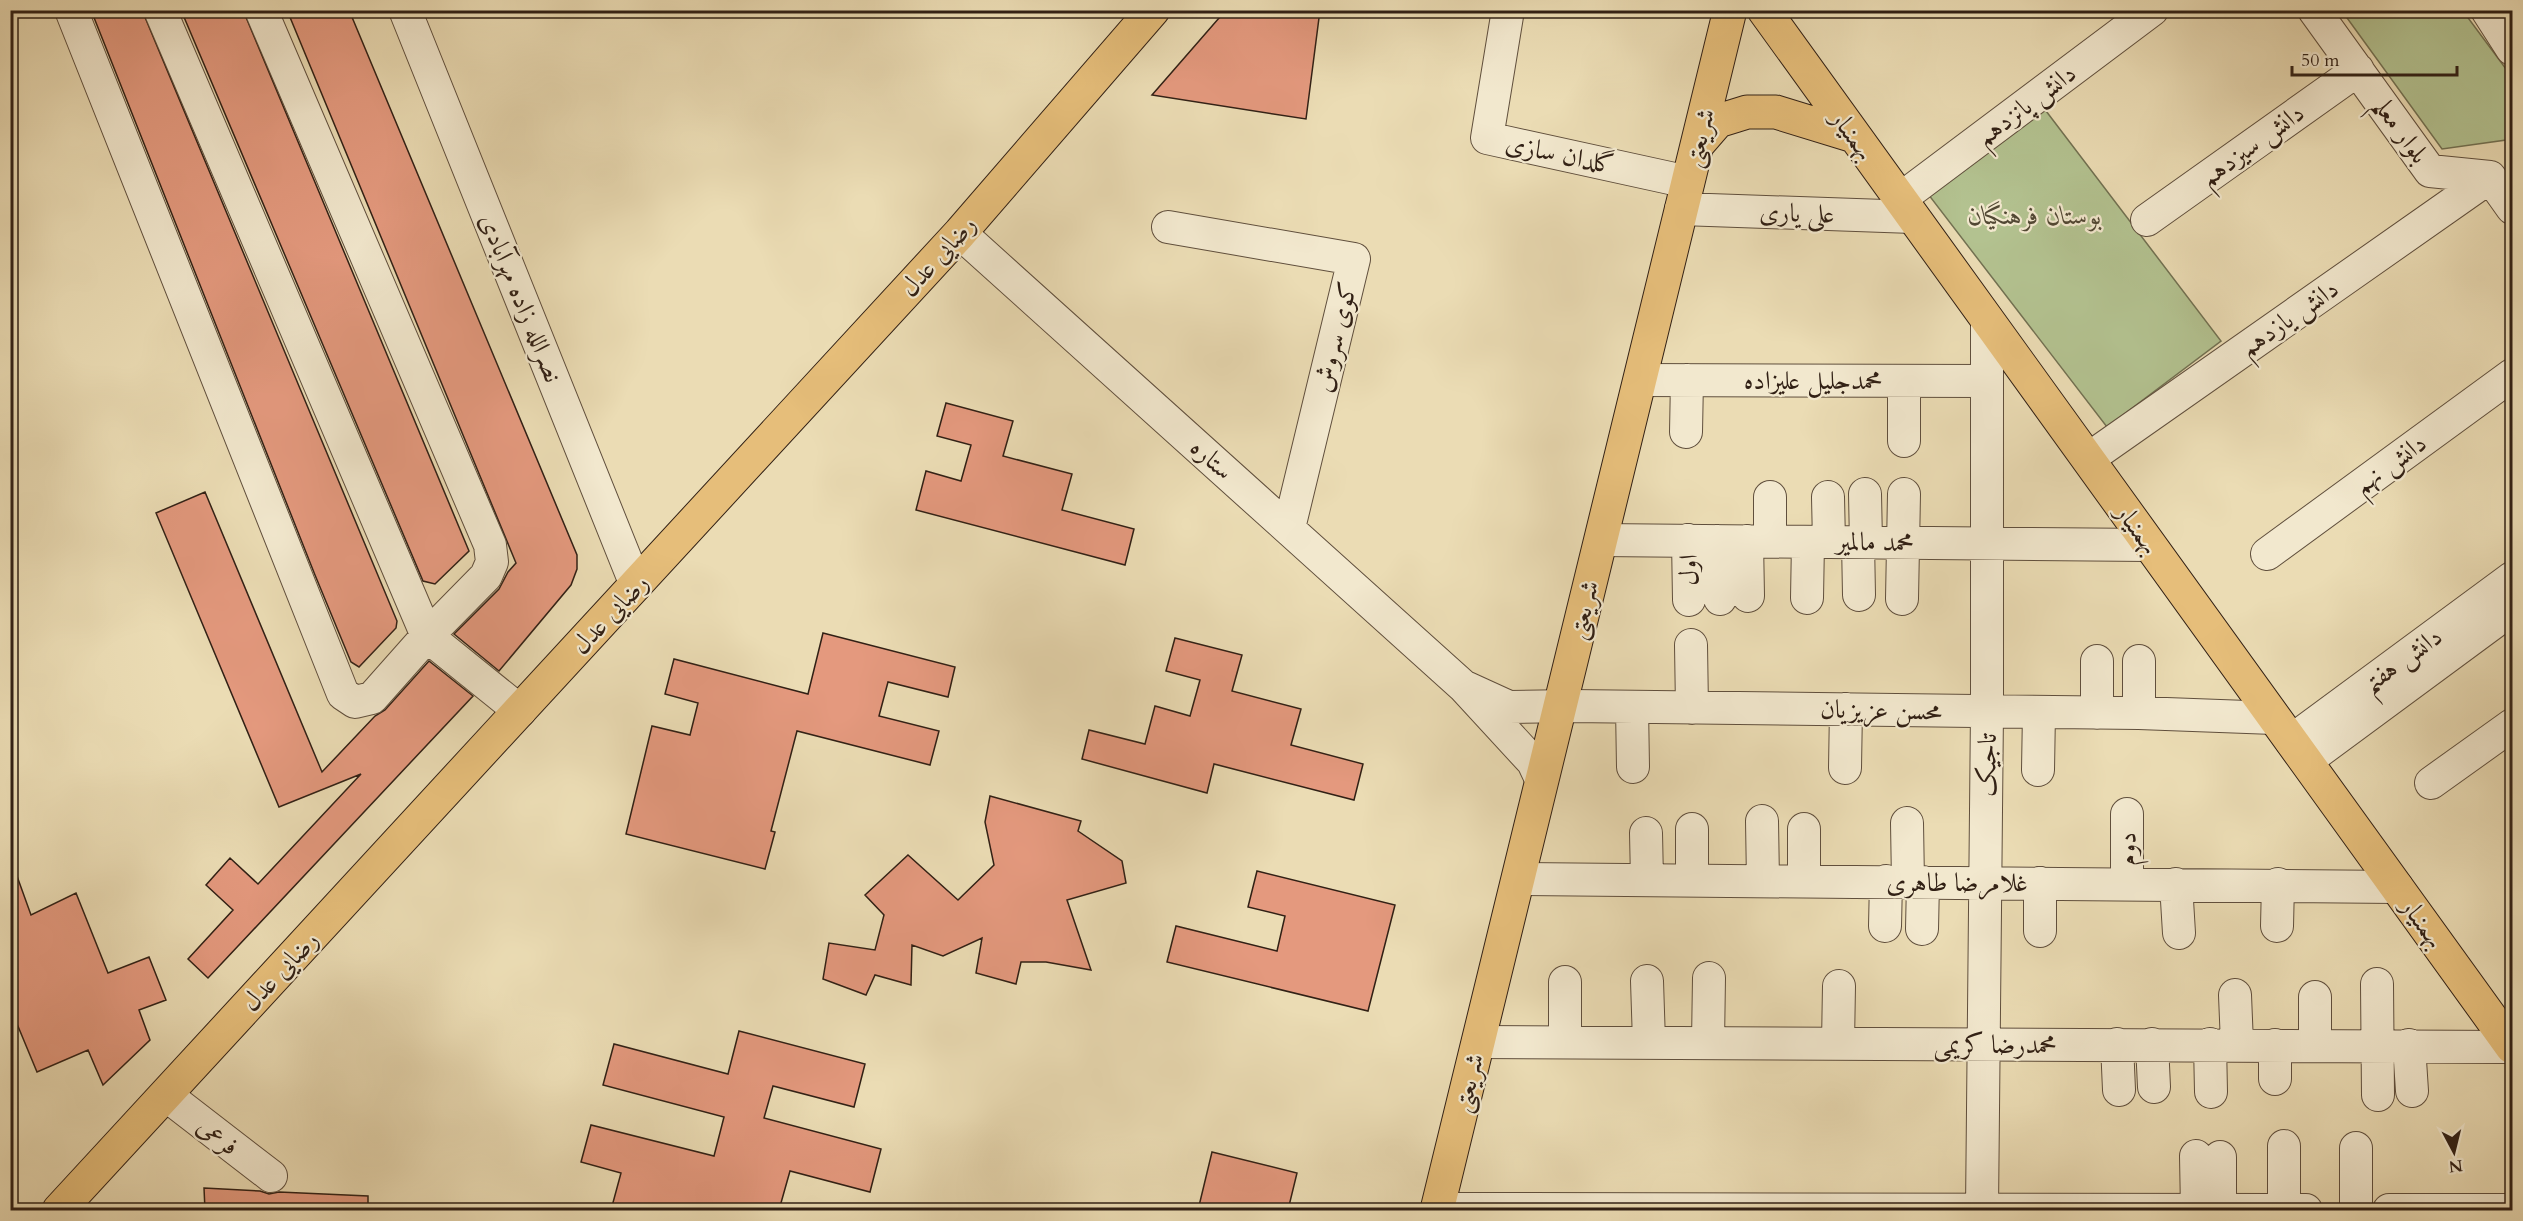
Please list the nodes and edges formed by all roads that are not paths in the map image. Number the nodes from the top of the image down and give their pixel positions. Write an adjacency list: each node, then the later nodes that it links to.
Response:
1 (71, 10): 53 (street)
2 (160, 10): 53 (street)
3 (261, 10): 53 (street)
4 (405, 10): 46 (street, نصرالله زاده مهرآبادی)
5 (1153, 10): 23 (main road, رضایی عدل)
6 (1508, 10): 18 (street, گلدان سازی)
7 (1730, 10): 15 (main road, شریعتی)
8 (1745, 10): 15 (street)
9 (1764, 10): 16 (main road, بهمنیار)
10 (2152, 10): 19 (street, دانش پانزدهم)
11 (2314, 10): 14 (street, بلوار معلم)
12 (2487, 10): 13 (street)
13 (2512, 49)
14 (2358, 69): 17 (street, بلوار معلم); 21 (street, دانش سیزدهم)
15 (1708, 133): 16 (main road); 18 (main road, شریعتی)
16 (1854, 136): 19 (main road, بهمنیار)
17 (2490, 177): 20 (street); 32 (street, دانش یازدهم)
18 (1689, 201): 19 (street, علی یاری); 26 (main road, شریعتی)
19 (1906, 208): 24 (main road, بهمنیار)
20 (2512, 208)
21 (2147, 220)
22 (1168, 227): 37 (street, کوی سروش)
23 (960, 233): 37 (street, ستاره); 46 (main road, رضایی عدل)
24 (1987, 320): 29 (street, تاجیک); 32 (main road, بهمنیار)
25 (2512, 375): 44 (street, دانش نهم)
26 (1647, 380): 27 (street, محمدجلیل علیزاده); 38 (main road, شریعتی)
27 (1687, 380): 28 (street, محمدجلیل علیزاده); 30 (street)
28 (1904, 381): 29 (street, محمدجلیل علیزاده); 31 (street)
29 (1987, 381): 42 (street, تاجیک)
30 (1686, 432)
31 (1904, 441)
32 (2088, 459): 43 (main road, بهمنیار)
33 (1914, 492): 41 (street)
34 (1865, 494): 40 (street)
35 (1770, 497): 39 (street)
36 (1828, 497): 40 (street)
37 (1289, 528): 57 (street, ستاره)
38 (1607, 540): 39 (street, محمد مالمیر); 58 (main road, شریعتی)
39 (1731, 541): 40 (street, محمد مالمیر); 48 (street); 51 (street, اول)
40 (1840, 542): 41 (street, محمد مالمیر); 47 (street); 49 (street)
41 (1914, 543): 42 (street, محمد مالمیر); 50 (street)
42 (1988, 543): 43 (street, محمد مالمیر); 63 (street, تاجیک)
43 (2150, 545): 68 (main road, بهمنیار)
44 (2267, 554)
45 (2512, 578): 68 (street, دانش هفتم)
46 (636, 585): 62 (main road, رضایی عدل)
47 (1858, 595)
48 (1734, 597)
49 (1807, 598)
50 (1902, 599)
51 (1689, 600)
52 (2512, 609): 68 (street, دانش هفتم)
53 (427, 636): 62 (street)
54 (1691, 645): 60 (street)
55 (2097, 661): 65 (street)
56 (2139, 661): 66 (street)
57 (1463, 686): 58 (street, ستاره); 72 (street, ستاره)
58 (1566, 706): 59 (street, محسن عزیزیان); 72 (main road, شریعتی); 80 (street)
59 (1632, 707): 60 (street, محسن عزیزیان); 69 (street)
60 (1692, 708): 61 (street, محسن عزیزیان)
61 (1846, 709): 63 (street, محسن عزیزیان); 70 (street)
62 (520, 711): 123 (main road, رضایی عدل)
63 (1987, 711): 64 (street, محسن عزیزیان); 86 (street, تاجیک)
64 (2040, 712): 65 (street, محسن عزیزیان); 71 (street)
65 (2097, 712): 66 (street, محسن عزیزیان)
66 (2139, 713): 68 (street, محسن عزیزیان)
67 (2512, 724): 73 (street)
68 (2291, 740): 91 (main road, بهمنیار)
69 (1633, 767)
70 (1845, 768)
71 (2038, 770)
72 (1541, 779): 80 (main road, شریعتی)
73 (2431, 783)
74 (2127, 814): 88 (street, دوم)
75 (1762, 821): 83 (street)
76 (1907, 824): 85 (street)
77 (1699, 829): 82 (street)
78 (1804, 829): 84 (street)
79 (1646, 833): 81 (street)
80 (1524, 879): 81 (street, غلامرضا طاهری); 104 (main road, شریعتی)
81 (1647, 880): 82 (street, غلامرضا طاهری)
82 (1698, 880): 83 (street, غلامرضا طاهری)
83 (1763, 881): 84 (street, غلامرضا طاهری)
84 (1804, 881): 85 (street, غلامرضا طاهری)
85 (1906, 881): 86 (street, غلامرضا طاهری); 92 (street); 94 (street)
86 (1985, 882): 87 (street, غلامرضا طاهری); 109 (street, تاجیک)
87 (2040, 883): 88 (street, غلامرضا طاهری); 95 (street)
88 (2127, 883): 89 (street, غلامرضا طاهری)
89 (2176, 884): 90 (street, غلامرضا طاهری); 96 (street)
90 (2278, 884): 91 (street, غلامرضا طاهری); 93 (street)
91 (2397, 887): 117 (main road, بهمنیار)
92 (1885, 926)
93 (2277, 926)
94 (1922, 929)
95 (2040, 931)
96 (2179, 933)
97 (1709, 978): 107 (street)
98 (1647, 981): 106 (street)
99 (1564, 982): 105 (street)
100 (2377, 984): 115 (street)
101 (1839, 986): 108 (street)
102 (2235, 995): 112 (street)
103 (2315, 997): 114 (street)
104 (1484, 1041): 105 (street, محمدرضا کریمی); 129 (main road, شریعتی)
105 (1565, 1042): 106 (street, محمدرضا کریمی)
106 (1649, 1042): 107 (street, محمدرضا کریمی)
107 (1708, 1042): 108 (street, محمدرضا کریمی)
108 (1838, 1043): 109 (street, محمدرضا کریمی)
109 (1984, 1043): 110 (street, محمدرضا کریمی); 132 (street, تاجیک)
110 (2117, 1044): 111 (street, محمدرضا کریمی); 120 (street)
111 (2152, 1044): 112 (street, محمدرضا کریمی); 119 (street)
112 (2223, 1044): 113 (street, محمدرضا کریمی); 122 (street)
113 (2275, 1045): 114 (street, محمدرضا کریمی); 118 (street)
114 (2315, 1045): 115 (street, محمدرضا کریمی)
115 (2377, 1045): 116 (street, محمدرضا کریمی); 124 (street)
116 (2409, 1045): 117 (street, محمدرضا کریمی); 121 (street)
117 (2512, 1047)
118 (2275, 1079)
119 (2154, 1087)
120 (2119, 1090)
121 (2412, 1091)
122 (2211, 1092)
123 (166, 1095): 127 (street, فرعی); 128 (main road, رضایی عدل)
124 (2378, 1095)
125 (2284, 1146): 137 (street)
126 (2356, 1148): 139 (street)
127 (271, 1176)
128 (59, 1210)
129 (1443, 1210): 130 (street)
130 (1621, 1210): 131 (street)
131 (1737, 1210): 132 (street)
132 (1982, 1210): 133 (street)
133 (2070, 1210): 134 (street)
134 (2197, 1210): 135 (street); 135 (street)
135 (2220, 1210): 136 (street)
136 (2256, 1210): 137 (street)
137 (2284, 1210): 138 (street)
138 (2307, 1210)
139 (2356, 1210)
140 (2389, 1210): 141 (street)
141 (2512, 1210)

